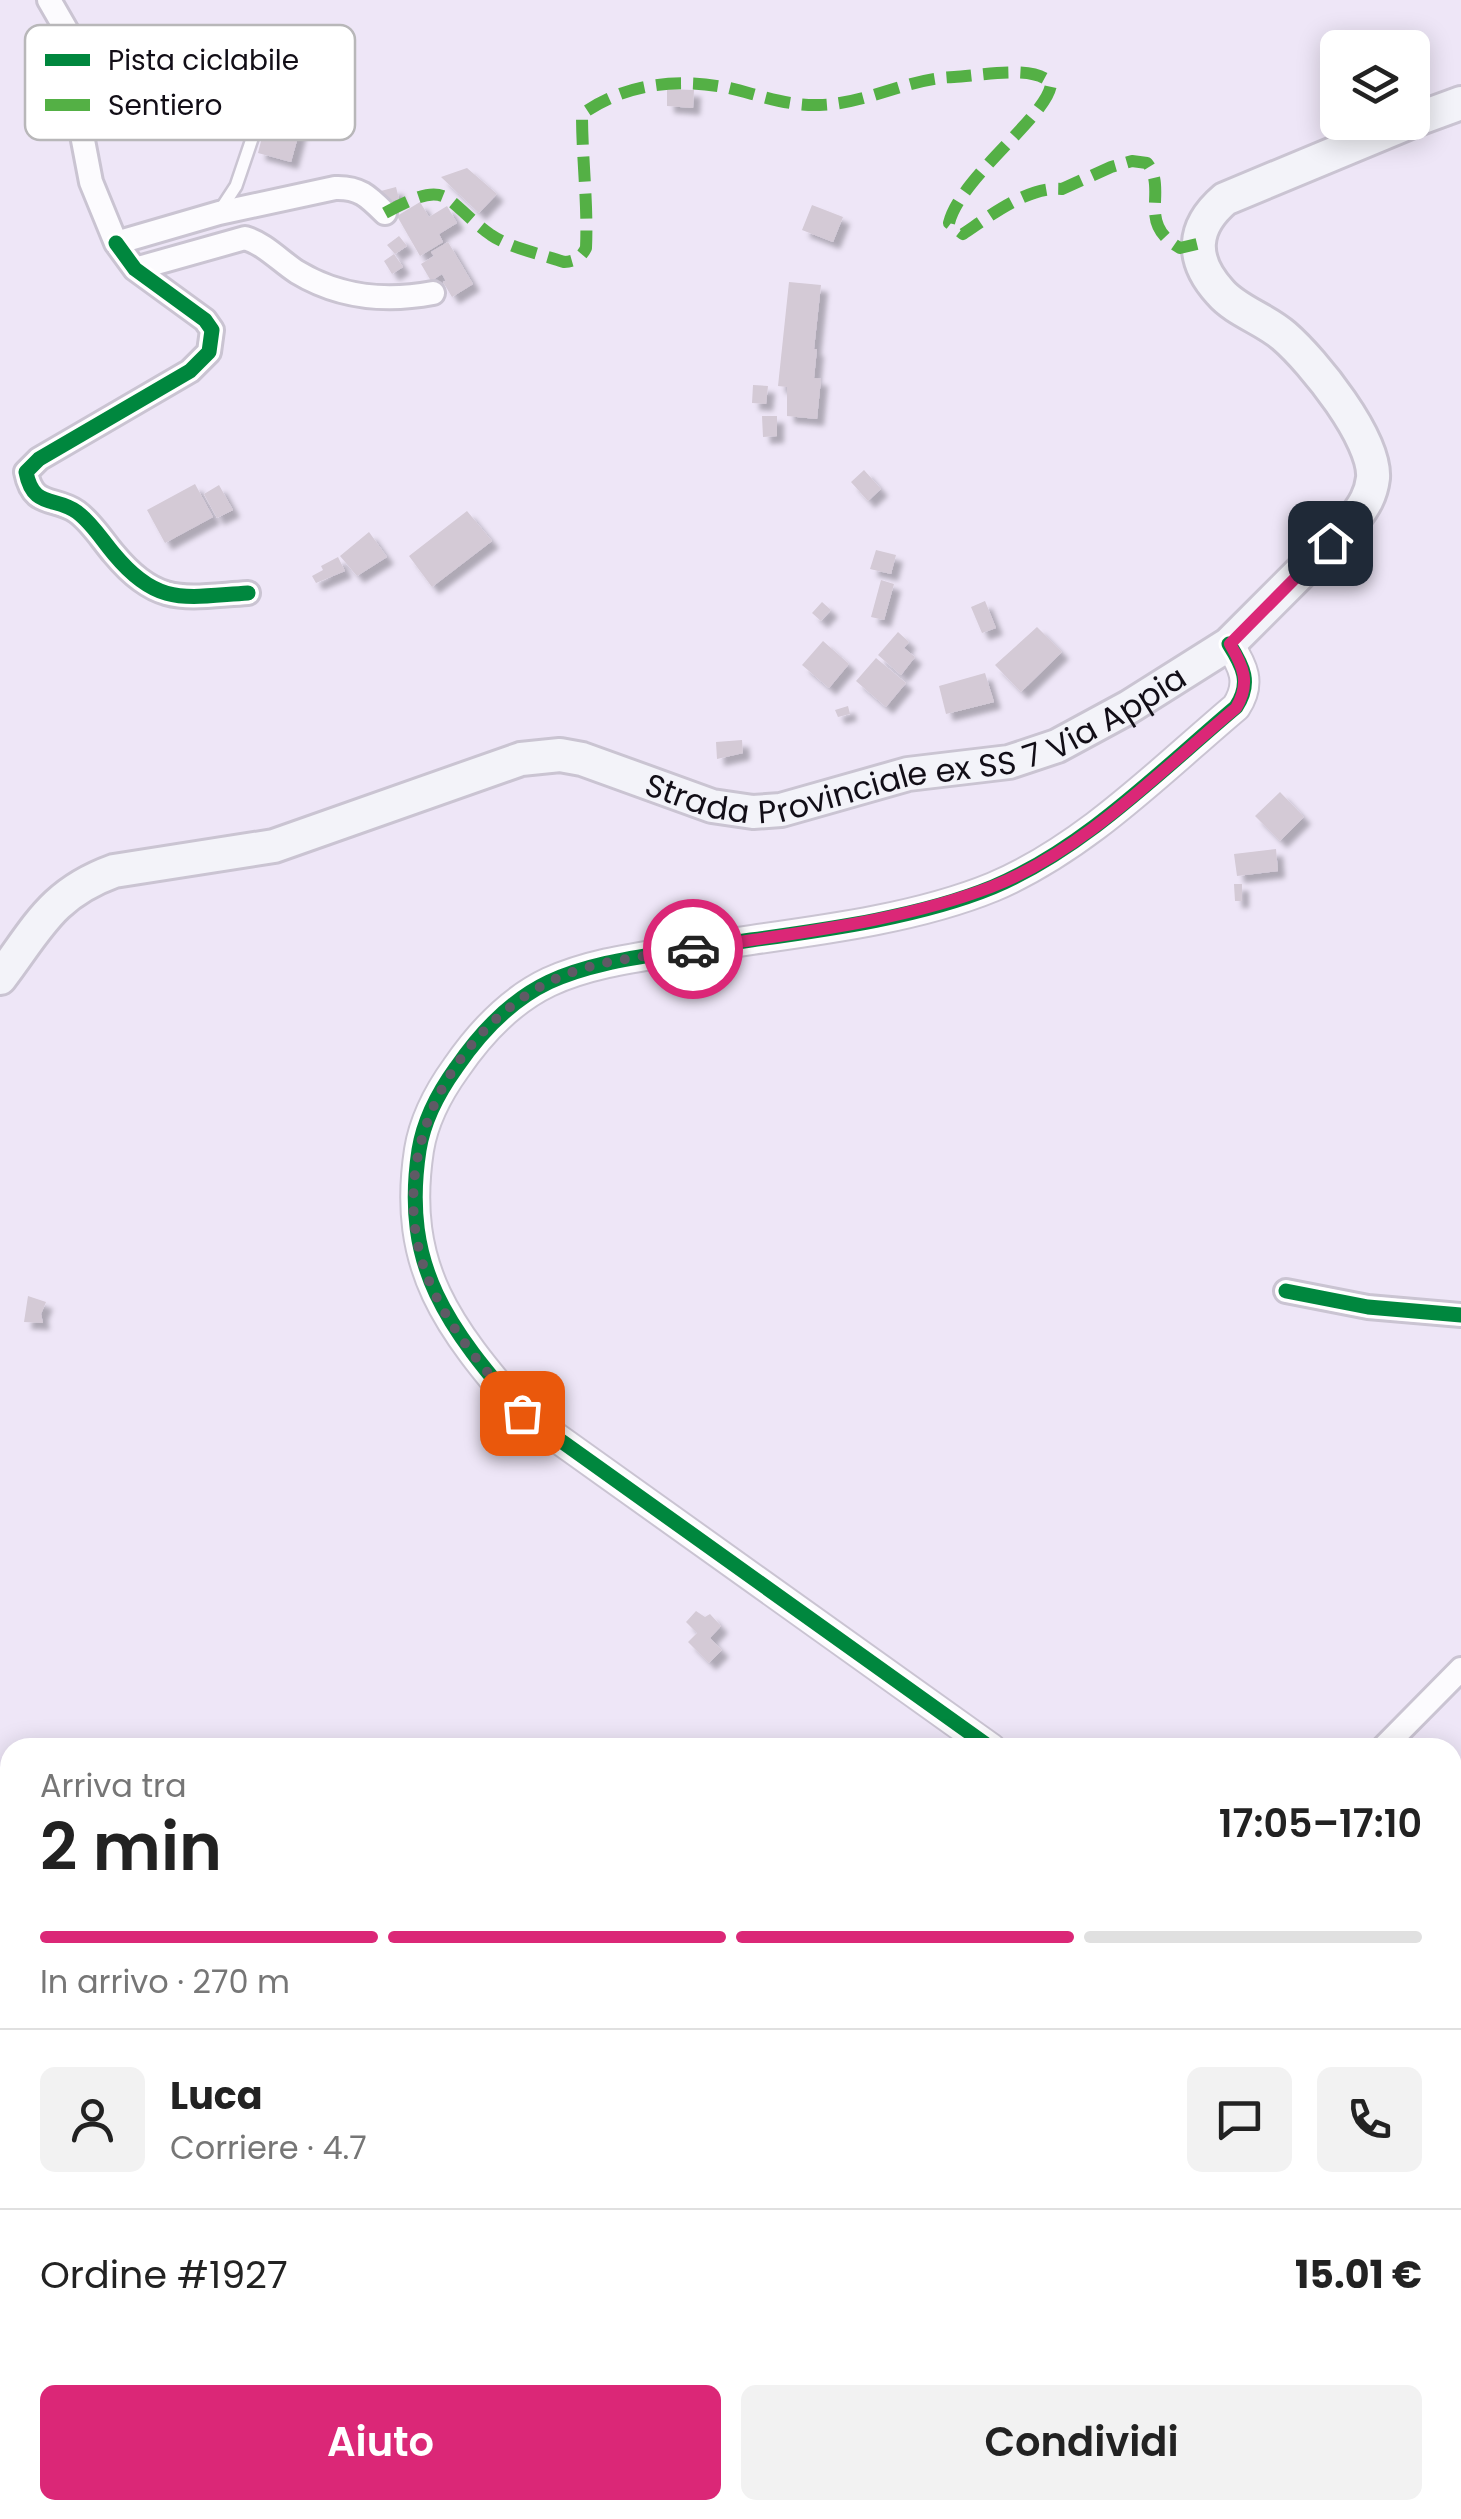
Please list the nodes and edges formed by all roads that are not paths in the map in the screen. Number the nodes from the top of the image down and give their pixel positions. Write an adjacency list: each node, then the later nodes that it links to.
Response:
1 (49, 0): 2 (street)
2 (64, 25)
3 (1461, 103): 4 (main road, Strada Provinciale ex SS 7 Via Appia)
4 (1430, 115)
5 (83, 140): 10 (street)
6 (252, 140): 9 (lane)
7 (1368, 140): 14 (main road, Strada Provinciale ex SS 7 Via Appia)
8 (385, 212): 9 (street)
9 (218, 213): 10 (street)
10 (116, 243): 11 (street)
11 (135, 268): 12 (street); 13 (street)
12 (434, 293)
13 (248, 593)
14 (1230, 644): 15 (main road, Strada Provinciale ex SS 7 Via Appia); 19 (street)
15 (0, 978)
16 (1286, 1291): 17 (street)
17 (1461, 1315)
18 (1461, 1668): 20 (street)
19 (977, 1738)
20 (1394, 1738)

